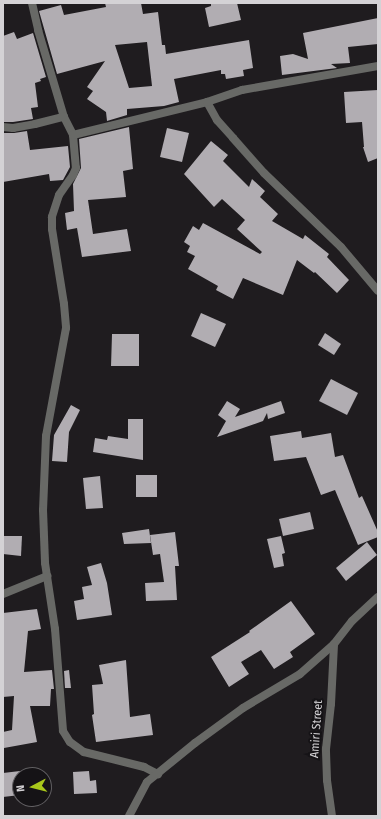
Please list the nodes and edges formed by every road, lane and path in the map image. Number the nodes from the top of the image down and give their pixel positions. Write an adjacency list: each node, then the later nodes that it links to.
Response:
1 (32, 3): 4 (street)
2 (378, 66): 3 (street)
3 (207, 102): 6 (street); 7 (street)
4 (64, 117): 5 (street); 6 (street)
5 (3, 127)
6 (73, 135): 8 (street)
7 (378, 291)
8 (47, 576): 9 (street); 12 (street)
9 (3, 594)
10 (378, 597): 11 (street)
11 (334, 644): 12 (street); 14 (street, Amiri Street)
12 (158, 774): 13 (street)
13 (129, 816)
14 (332, 816)

